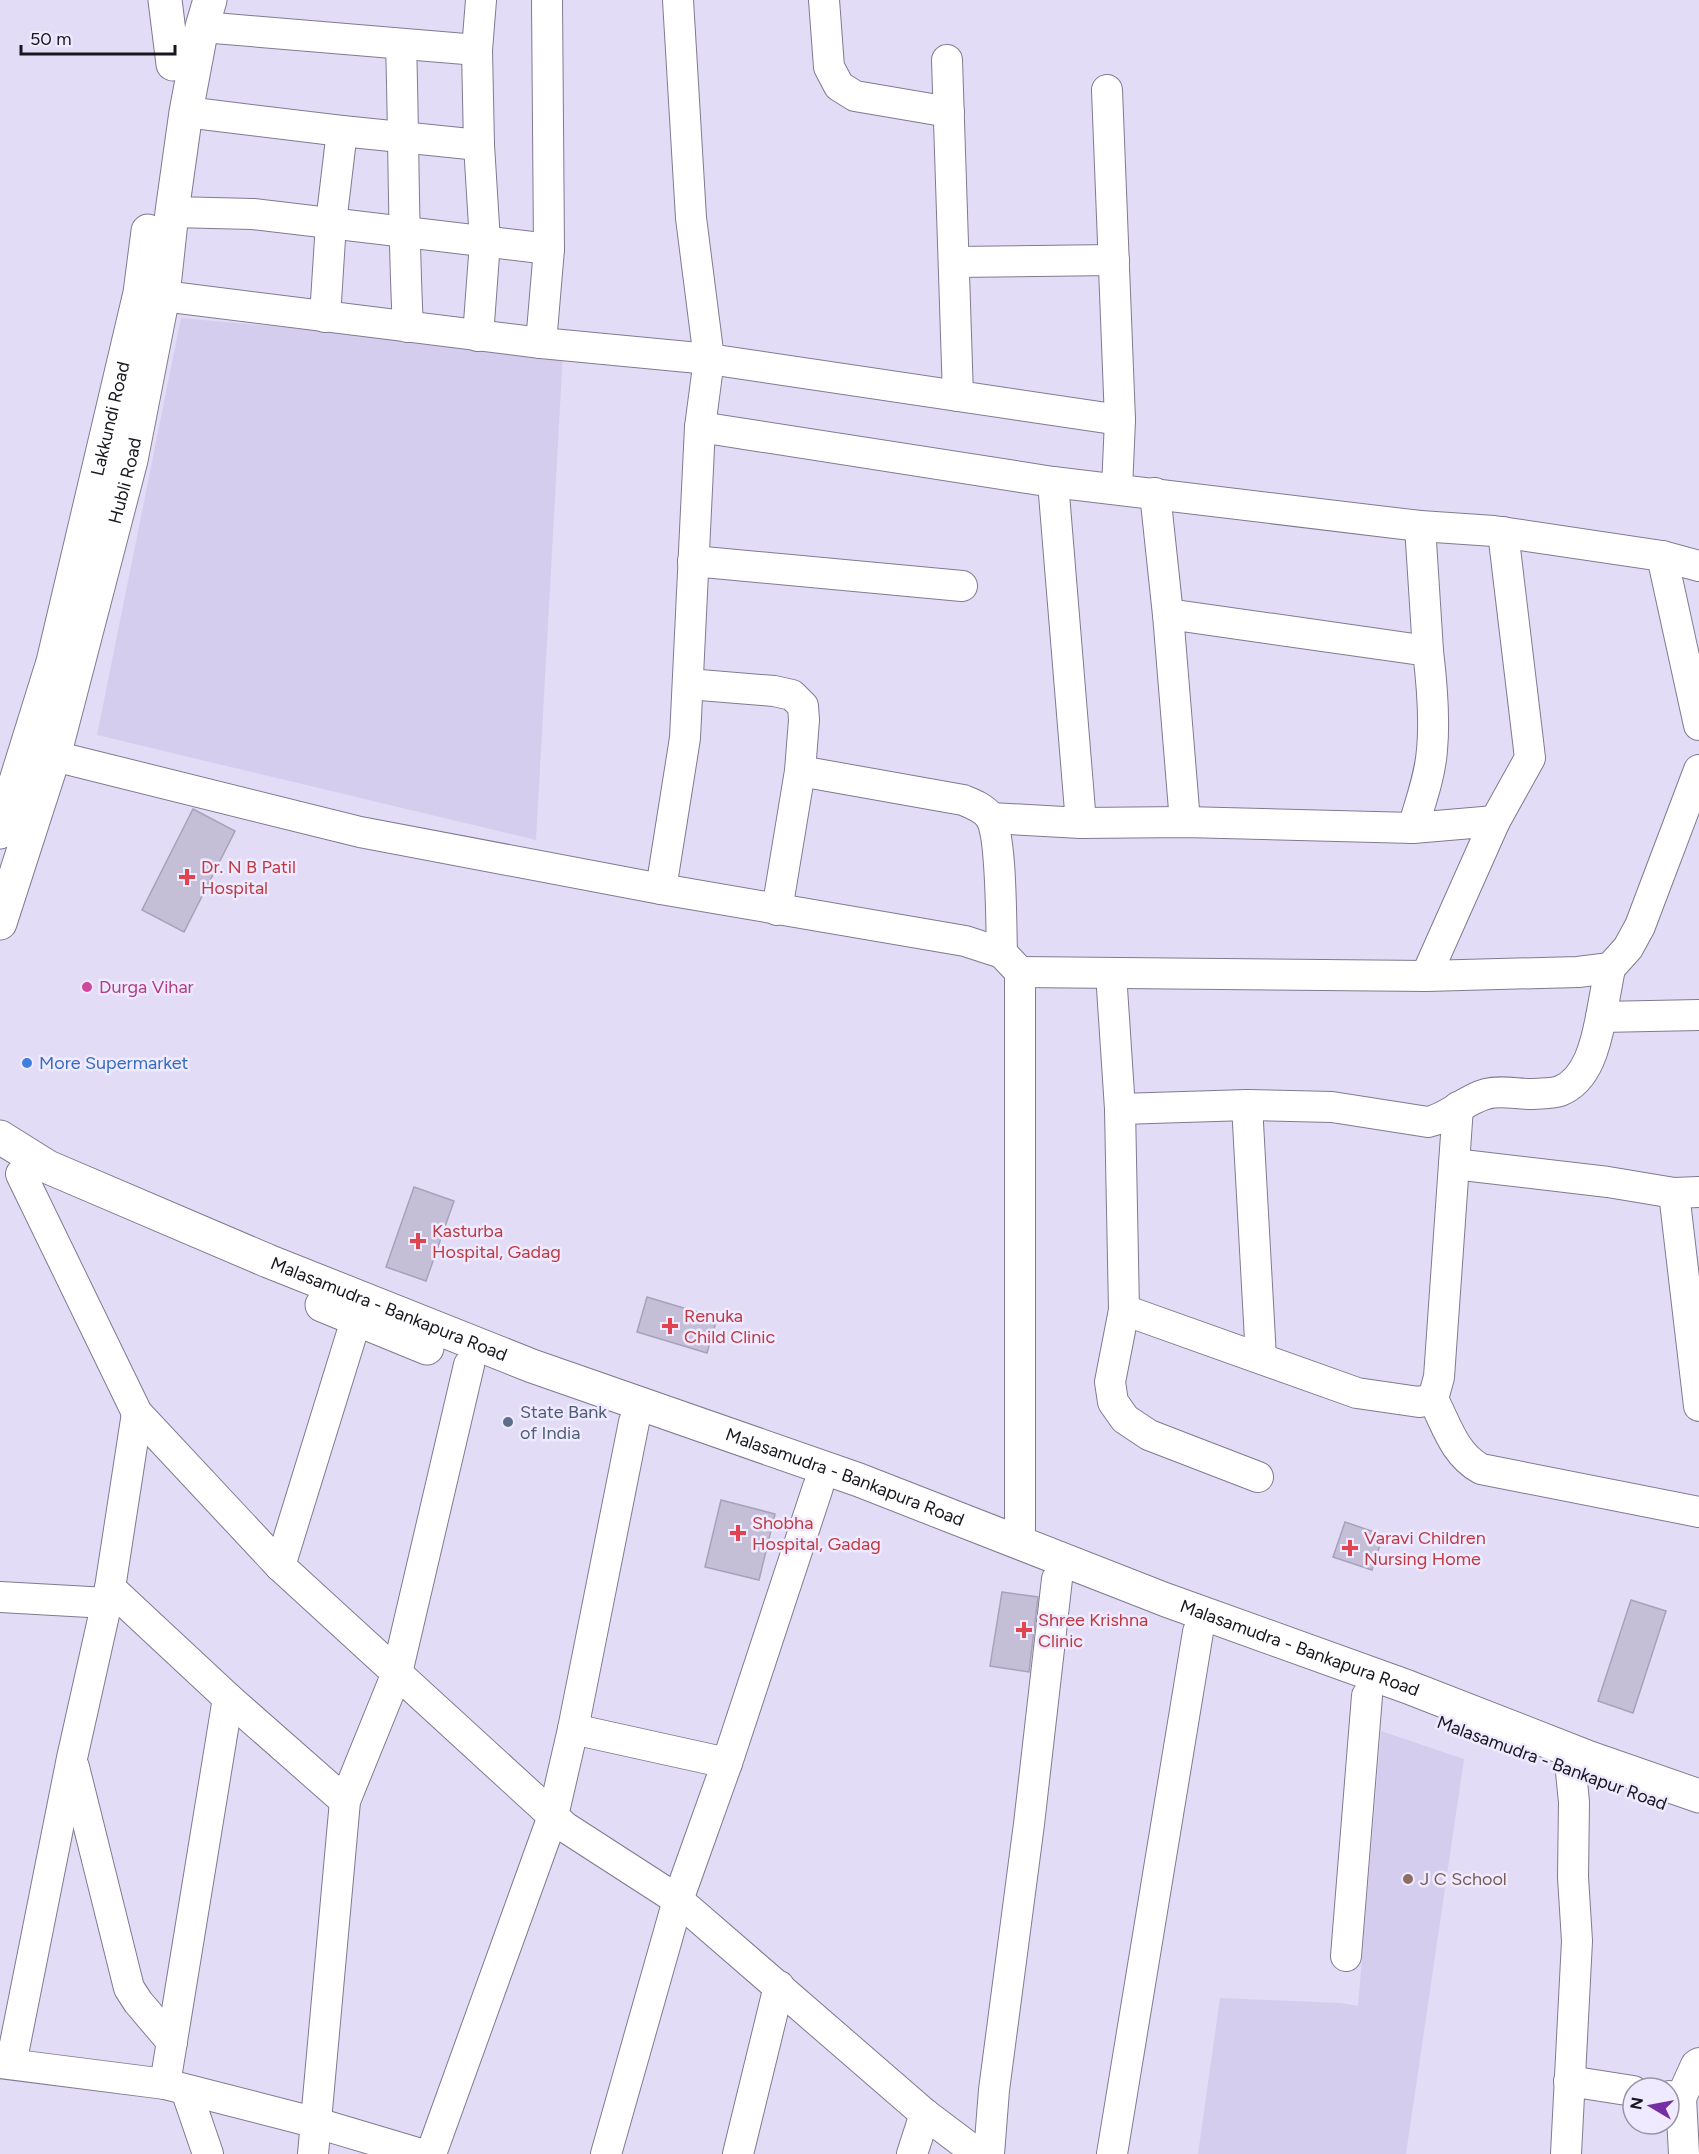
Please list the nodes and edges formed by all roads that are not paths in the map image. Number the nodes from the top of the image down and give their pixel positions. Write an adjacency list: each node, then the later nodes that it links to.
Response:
1 (165, 0): 10 (main road)
2 (481, 0): 8 (street)
3 (547, 0): 21 (street)
4 (678, 0): 29 (street)
5 (824, 0): 13 (street)
6 (200, 7): 7 (street); 10 (main road, Lakkundi Road); 12 (main road, Hubli Road)
7 (401, 44): 8 (street); 15 (street)
8 (477, 50): 16 (street)
9 (947, 60): 13 (street)
10 (173, 64): 54 (main road, Lakkundi Road)
11 (1107, 90): 22 (street)
12 (186, 112): 14 (street); 17 (main road, Hubli Road)
13 (949, 112): 23 (street)
14 (342, 131): 15 (street); 18 (street)
15 (404, 138): 16 (street); 19 (street)
16 (479, 145): 20 (street)
17 (172, 212): 18 (street); 24 (main road, Hubli Road)
18 (331, 223): 19 (street); 25 (street)
19 (404, 232): 20 (street); 26 (street)
20 (485, 242): 21 (street); 27 (street)
21 (549, 249): 28 (street)
22 (1114, 260): 23 (street); 31 (street)
23 (954, 262): 30 (street)
24 (163, 296): 25 (street); 46 (main road, Hubli Road)
25 (325, 317): 26 (street)
26 (408, 327): 27 (street)
27 (478, 336): 28 (street)
28 (541, 343): 29 (street)
29 (709, 359): 30 (street); 32 (street)
30 (958, 396): 31 (street)
31 (1120, 420): 34 (street)
32 (700, 427): 33 (street); 39 (street)
33 (1053, 482): 34 (street); 52 (street)
34 (1117, 489): 35 (street)
35 (1155, 493): 36 (street); 42 (street)
36 (1420, 526): 37 (street); 43 (street)
37 (1503, 532): 38 (street); 50 (street)
38 (1662, 556): 40 (street); 45 (street)
39 (693, 561): 41 (street); 44 (street)
40 (1699, 566)
41 (962, 586)
42 (1168, 615): 43 (street); 51 (street)
43 (1428, 651): 53 (street)
44 (688, 684): 48 (street); 55 (street)
45 (1699, 725)
46 (54, 756): 55 (street); 57 (main road, Hubli Road)
47 (1699, 770): 59 (street)
48 (800, 771): 49 (street); 56 (street)
49 (991, 818): 52 (street); 58 (street)
50 (1495, 821): 53 (street); 61 (street)
51 (1185, 822): 52 (street); 53 (street)
52 (1081, 823)
53 (1413, 828)
54 (0, 832)
55 (661, 889): 56 (street)
56 (777, 910): 58 (street)
57 (0, 923)
58 (1011, 963): 60 (street); 83 (street)
59 (1610, 968): 61 (street); 63 (street)
60 (1111, 973): 61 (street); 66 (street)
61 (1426, 976)
62 (1699, 1015): 63 (street)
63 (1601, 1017): 65 (street)
64 (1247, 1105): 65 (street); 66 (street); 74 (street)
65 (1458, 1107): 68 (street)
66 (1120, 1109): 71 (street)
67 (0, 1137): 83 (main road, Malasamudra - Bankapura Road)
68 (1454, 1164): 70 (street); 76 (street)
69 (10, 1166): 73 (main road, Malasamudra - Bankapur Road); 78 (street)
70 (1687, 1193): 72 (street)
71 (1124, 1310): 74 (street); 80 (street)
72 (1694, 1315): 77 (street)
73 (356, 1320): 75 (main road, Malasamudra - Bankapur Road); 84 (street)
74 (1261, 1358): 76 (street)
75 (469, 1365): 79 (main road, Malasamudra - Bankapur Road); 89 (street)
76 (1433, 1399): 82 (street)
77 (1699, 1406)
78 (137, 1413): 84 (street); 86 (street)
79 (634, 1422): 81 (main road, Malasamudra - Bankapur Road); 92 (street)
80 (1258, 1477)
81 (818, 1487): 85 (main road, Malasamudra - Bankapur Road); 94 (street)
82 (1699, 1512)
83 (1020, 1544): 96 (main road, Malasamudra - Bankapura Road)
84 (280, 1566): 89 (street)
85 (1057, 1579): 88 (main road, Malasamudra - Bankapur Road); 121 (street)
86 (109, 1595): 87 (street); 91 (street); 93 (street)
87 (0, 1597)
88 (1198, 1632): 90 (main road, Malasamudra - Bankapur Road); 122 (street)
89 (397, 1673): 97 (street); 99 (street)
90 (1367, 1696): 95 (main road, Malasamudra - Bankapur Road); 101 (street)
91 (228, 1698): 97 (street); 103 (street)
92 (573, 1729): 94 (street); 99 (street)
93 (72, 1758): 103 (street); 105 (street)
94 (727, 1763): 100 (street)
95 (1571, 1772): 98 (main road, Malasamudra - Bankapur Road); 106 (street)
96 (1699, 1796)
97 (345, 1801): 111 (street)
98 (1699, 1815)
99 (553, 1816): 100 (street); 116 (street)
100 (678, 1900): 102 (street); 117 (street)
101 (1346, 1956)
102 (779, 1986): 110 (street); 118 (street)
103 (172, 2042): 107 (street)
104 (1699, 2063): 108 (street)
105 (6, 2064): 107 (street)
106 (1569, 2081): 109 (street); 123 (street)
107 (175, 2087): 111 (street); 113 (street)
108 (1681, 2088)
109 (1621, 2089)
110 (926, 2114): 119 (street); 120 (street)
111 (317, 2123): 114 (street); 115 (street)
112 (1681, 2135): 124 (street)
113 (208, 2154)
114 (313, 2154)
115 (421, 2154)
116 (431, 2154)
117 (606, 2154)
118 (738, 2154)
119 (912, 2154)
120 (978, 2154)
121 (989, 2154)
122 (1112, 2154)
123 (1566, 2154)
124 (1684, 2154)

